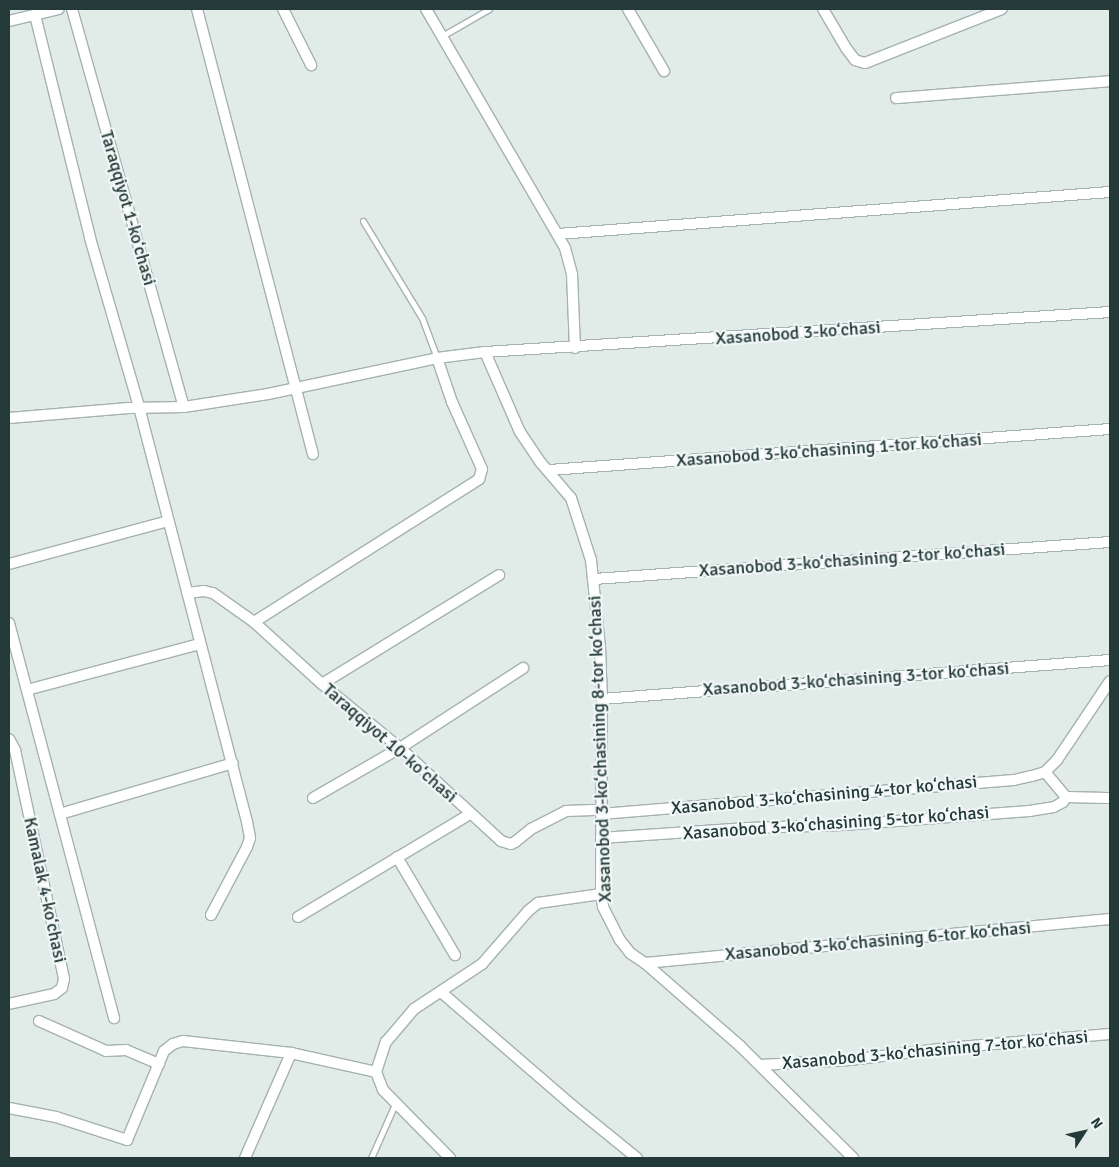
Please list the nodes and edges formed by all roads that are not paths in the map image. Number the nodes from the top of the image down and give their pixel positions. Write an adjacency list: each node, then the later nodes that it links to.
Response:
1 (59, 9): 10 (street)
2 (72, 9): 26 (street, Taraqqiyot 1-koʻchasi)
3 (197, 9): 24 (street)
4 (283, 9): 13 (street)
5 (426, 9): 12 (street)
6 (489, 9): 12 (lane)
7 (628, 9): 14 (street)
8 (823, 9): 9 (street)
9 (1002, 9)
10 (38, 12): 11 (street); 25 (street)
11 (9, 21)
12 (442, 36): 19 (street)
13 (311, 65)
14 (664, 71)
15 (1110, 81): 16 (street)
16 (896, 98)
17 (1110, 192): 19 (street)
18 (363, 221): 23 (lane)
19 (558, 234): 21 (street)
20 (1110, 312): 21 (street, Xasanobod 3-koʻchasi)
21 (575, 348): 22 (street, Xasanobod 3-koʻchasi)
22 (485, 352): 23 (street, Xasanobod 3-koʻchasi); 30 (street, Xasanobod 3-koʻchasining 8-tor koʻchasi)
23 (438, 358): 24 (street, Xasanobod 3-koʻchasi); 37 (street)
24 (296, 388): 26 (street, Xasanobod 3-koʻchasi); 29 (street)
25 (139, 407): 26 (street, Xasanobod 3-koʻchasi); 27 (street, Xasanobod 3-koʻchasi); 31 (street)
26 (184, 407)
27 (9, 418)
28 (1110, 429): 30 (street, Xasanobod 3-koʻchasining 1-tor koʻchasi)
29 (313, 454)
30 (548, 470): 35 (street, Xasanobod 3-koʻchasining 8-tor koʻchasi)
31 (168, 521): 33 (street); 36 (street)
32 (1110, 542): 35 (street, Xasanobod 3-koʻchasining 2-tor koʻchasi)
33 (9, 564)
34 (499, 575): 43 (street)
35 (594, 579): 45 (street, Xasanobod 3-koʻchasining 8-tor koʻchasi)
36 (187, 593): 37 (street, Taraqqiyot 10-koʻchasi); 39 (street)
37 (254, 622): 43 (street, Taraqqiyot 10-koʻchasi)
38 (9, 623): 44 (street)
39 (200, 644): 44 (street); 48 (street)
40 (1110, 660): 45 (street, Xasanobod 3-koʻchasining 3-tor koʻchasi)
41 (522, 668): 47 (street)
42 (1110, 681): 49 (street)
43 (322, 684): 47 (street, Taraqqiyot 10-koʻchasi)
44 (27, 690): 54 (street)
45 (602, 699): 53 (street, Xasanobod 3-koʻchasining 8-tor koʻchasi)
46 (9, 739): 65 (street, Kamalak 4-koʻchasi)
47 (400, 748): 51 (street); 55 (street, Taraqqiyot 10-koʻchasi)
48 (233, 763): 54 (street); 59 (street)
49 (1046, 772): 50 (street); 53 (street, Xasanobod 3-koʻchasining 4-tor koʻchasi)
50 (1066, 797): 52 (street); 56 (street, Xasanobod 3-koʻchasining 5-tor koʻchasi)
51 (313, 798)
52 (1110, 798)
53 (601, 812): 55 (street, Taraqqiyot 10-koʻchasi); 56 (street, Xasanobod 3-koʻchasining 8-tor koʻchasi)
54 (60, 814): 66 (street)
55 (470, 814): 57 (street)
56 (602, 838): 58 (street, Xasanobod 3-koʻchasining 8-tor koʻchasi)
57 (397, 857): 60 (street); 62 (street)
58 (601, 894): 63 (street, Xasanobod 3-koʻchasining 8-tor koʻchasi); 64 (street)
59 (211, 914)
60 (298, 917)
61 (1110, 919): 63 (street, Xasanobod 3-koʻchasining 6-tor koʻchasi)
62 (455, 955)
63 (645, 963): 71 (street, Xasanobod 3-koʻchasining 8-tor koʻchasi)
64 (441, 992): 72 (street); 78 (street)
65 (9, 1004)
66 (114, 1018)
67 (40, 1021): 70 (street)
68 (1110, 1034): 71 (street, Xasanobod 3-koʻchasining 7-tor koʻchasi)
69 (291, 1053): 70 (street); 72 (street); 75 (street)
70 (158, 1064): 74 (street)
71 (760, 1065): 79 (street, Xasanobod 3-koʻchasining 8-tor koʻchasi)
72 (376, 1072): 73 (street)
73 (395, 1104): 76 (lane); 77 (street)
74 (9, 1108)
75 (245, 1158)
76 (371, 1158)
77 (450, 1158)
78 (637, 1158)
79 (853, 1158)

